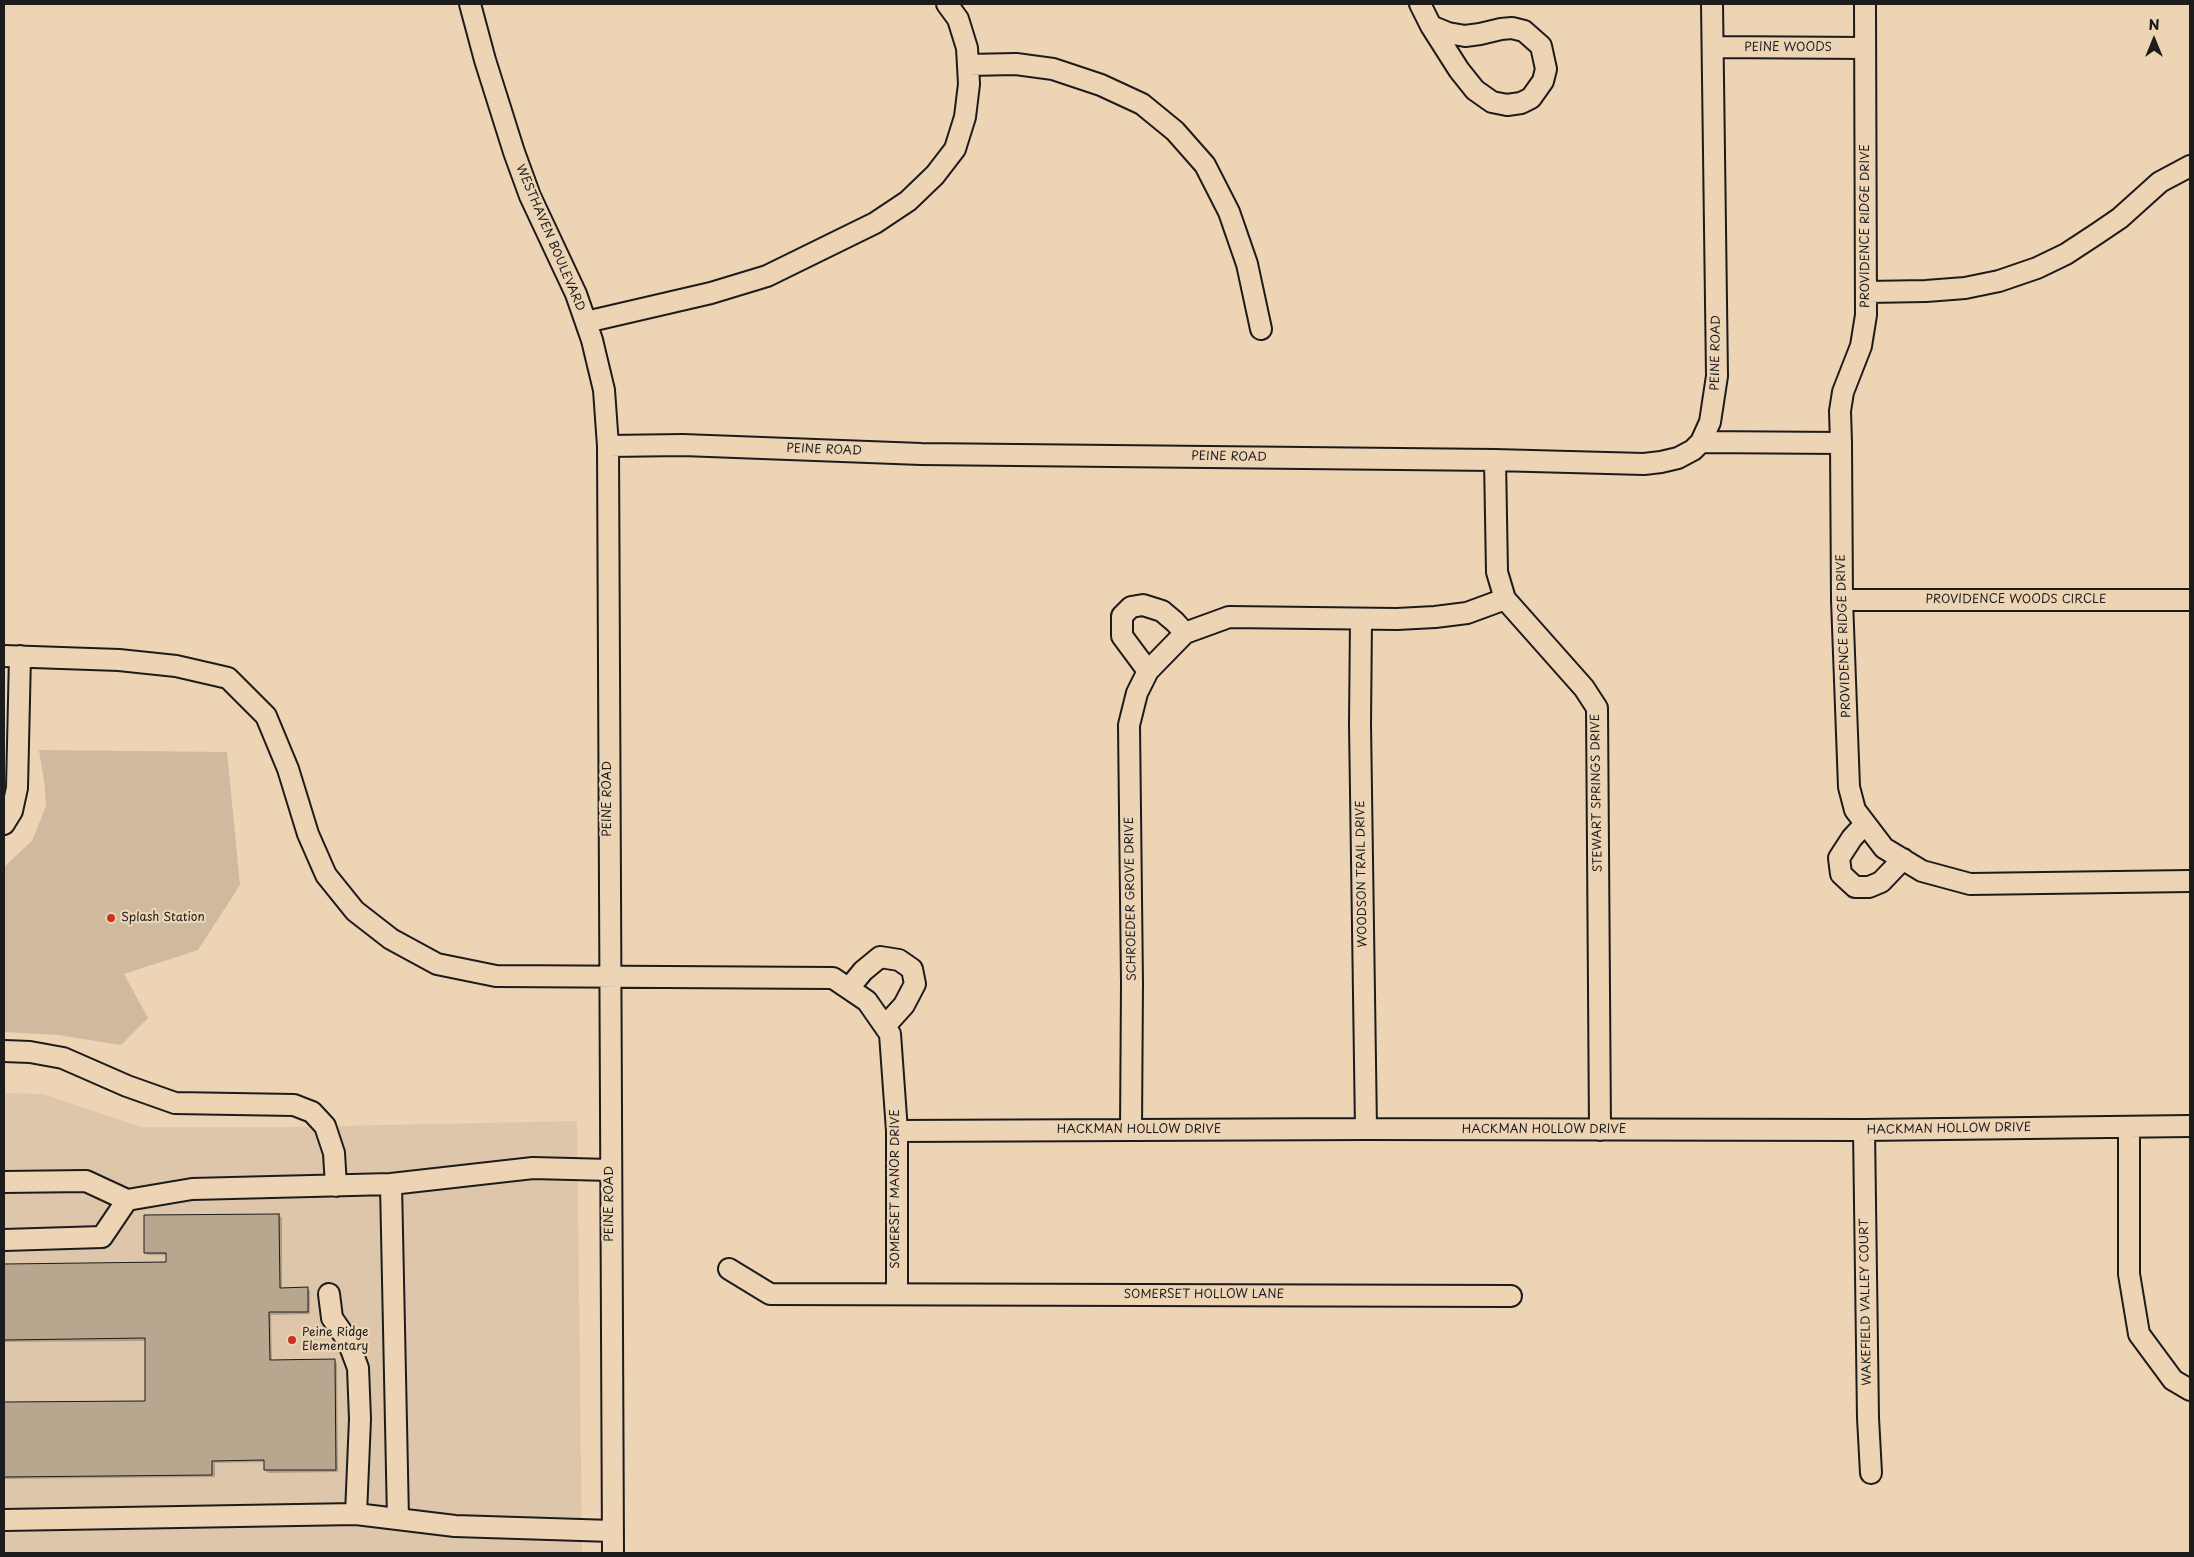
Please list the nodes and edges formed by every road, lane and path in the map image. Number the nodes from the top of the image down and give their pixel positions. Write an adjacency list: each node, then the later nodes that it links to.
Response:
1 (470, 4): 12 (street, WESTHAVEN BOULEVARD)
2 (947, 4): 9 (street)
3 (1420, 4): 6 (street)
4 (1712, 4): 7 (street, PEINE ROAD)
5 (1865, 4): 8 (street, PROVIDENCE RIDGE DRIVE)
6 (1431, 26): 6 (street)
7 (1713, 47): 8 (street, PEINE WOODS); 14 (street, PEINE ROAD)
8 (1864, 48): 11 (street, PROVIDENCE RIDGE DRIVE)
9 (968, 65): 12 (street); 13 (street)
10 (2190, 166): 11 (street)
11 (1867, 292): 15 (street, PROVIDENCE RIDGE DRIVE)
12 (586, 322): 16 (street, WESTHAVEN BOULEVARD)
13 (1261, 329)
14 (1701, 442): 15 (street); 17 (street, PEINE ROAD)
15 (1841, 443): 19 (street, PROVIDENCE RIDGE DRIVE)
16 (608, 446): 17 (street, PEINE ROAD); 29 (street, PEINE ROAD)
17 (1496, 460): 18 (street, STEWART SPRINGS DRIVE)
18 (1505, 599): 21 (street, SCHROEDER GROVE DRIVE); 37 (street, STEWART SPRINGS DRIVE)
19 (1842, 600): 20 (street, PROVIDENCE WOODS CIRCLE); 26 (street, PROVIDENCE RIDGE DRIVE)
20 (2190, 600)
21 (1361, 618): 22 (street, SCHROEDER GROVE DRIVE); 35 (street, WOODSON TRAIL DRIVE)
22 (1185, 634): 24 (street, SCHROEDER GROVE DRIVE); 24 (street)
23 (12, 656): 25 (street); 29 (street, SOMERSET MANOR DRIVE)
24 (1148, 672): 36 (street, SCHROEDER GROVE DRIVE)
25 (4, 824)
26 (1865, 824): 27 (street, PROVIDENCE RIDGE DRIVE); 27 (street)
27 (1903, 859): 28 (street, PROVIDENCE RIDGE DRIVE)
28 (2190, 881)
29 (609, 977): 30 (street, SOMERSET MANOR DRIVE); 40 (street, PEINE ROAD)
30 (848, 988): 31 (street, SOMERSET MANOR DRIVE); 31 (street)
31 (884, 1026): 39 (street, SOMERSET MANOR DRIVE)
32 (4, 1051): 43 (street)
33 (2190, 1126): 34 (street, HACKMAN HOLLOW DRIVE)
34 (2129, 1127): 38 (street, HACKMAN HOLLOW DRIVE); 50 (street)
35 (1366, 1129): 36 (street, HACKMAN HOLLOW DRIVE); 37 (street, HACKMAN HOLLOW DRIVE)
36 (1131, 1130): 39 (street, HACKMAN HOLLOW DRIVE)
37 (1600, 1130): 38 (street, HACKMAN HOLLOW DRIVE)
38 (1864, 1130): 51 (street, WAKEFIELD VALLEY COURT)
39 (898, 1131): 48 (street, SOMERSET MANOR DRIVE)
40 (610, 1170): 42 (street); 55 (street, PEINE ROAD)
41 (4, 1182): 44 (street)
42 (392, 1184): 43 (street); 53 (street)
43 (336, 1186): 44 (street)
44 (127, 1200): 45 (street)
45 (4, 1240)
46 (729, 1269): 48 (street, SOMERSET HOLLOW LANE)
47 (329, 1294): 52 (street)
48 (897, 1294): 49 (street, SOMERSET HOLLOW LANE)
49 (1511, 1296)
50 (2190, 1390)
51 (1871, 1473)
52 (356, 1514): 53 (street); 54 (street)
53 (398, 1519): 55 (street)
54 (4, 1520)
55 (612, 1531): 56 (street, PEINE ROAD)
56 (613, 1553)

